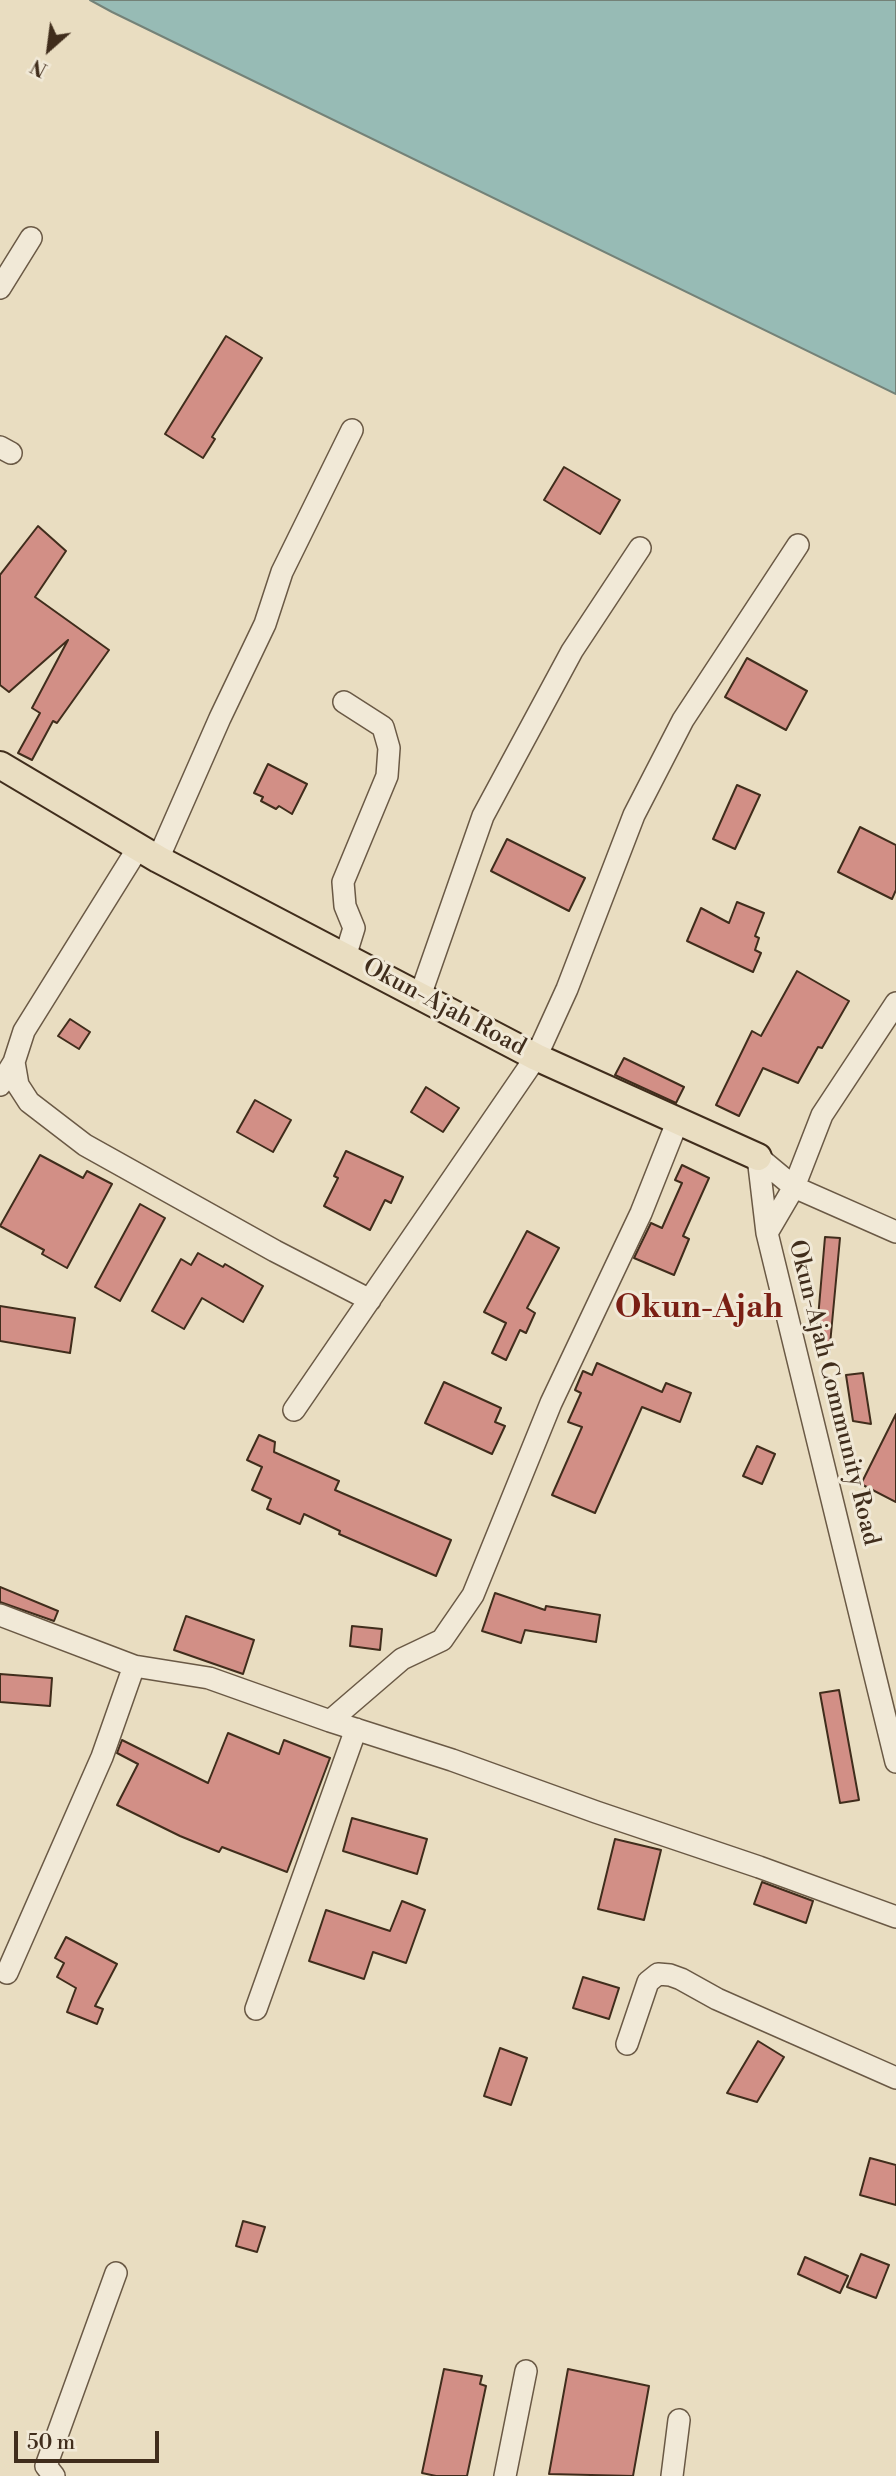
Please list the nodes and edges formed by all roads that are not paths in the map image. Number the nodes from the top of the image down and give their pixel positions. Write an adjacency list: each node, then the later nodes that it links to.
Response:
1 (31, 238): 2 (street)
2 (0, 288)
3 (352, 430): 8 (street)
4 (798, 545): 12 (street)
5 (639, 548): 10 (street)
6 (344, 702): 9 (street)
7 (0, 765): 8 (main road, Okun-Ajah Road)
8 (148, 853): 9 (main road, Okun-Ajah Road); 13 (street)
9 (345, 957): 10 (main road, Okun-Ajah Road)
10 (420, 996): 12 (main road, Okun-Ajah Road)
11 (896, 1003): 17 (street)
12 (536, 1057): 15 (main road, Okun-Ajah Road); 20 (street)
13 (14, 1062): 14 (street); 20 (street)
14 (0, 1085)
15 (678, 1120): 16 (main road, Okun-Ajah Road); 24 (street)
16 (758, 1157): 17 (street, Okun-Ajah Road); 19 (street, Okun-Ajah Community Road)
17 (794, 1187): 18 (street, Okun-Ajah Road); 19 (street)
18 (896, 1232)
19 (767, 1233): 26 (street, Okun-Ajah Community Road)
20 (370, 1300): 21 (street)
21 (294, 1410)
22 (0, 1615): 23 (street)
23 (134, 1666): 24 (street); 28 (street)
24 (330, 1721): 25 (street)
25 (356, 1729): 27 (street); 29 (street)
26 (896, 1762)
27 (896, 1917)
28 (7, 1973)
29 (256, 2009)
30 (627, 2044): 31 (street)
31 (896, 2078)
32 (116, 2273): 35 (street)
33 (526, 2371): 36 (street)
34 (679, 2420): 37 (street)
35 (54, 2476)
36 (505, 2476)
37 (672, 2476)

